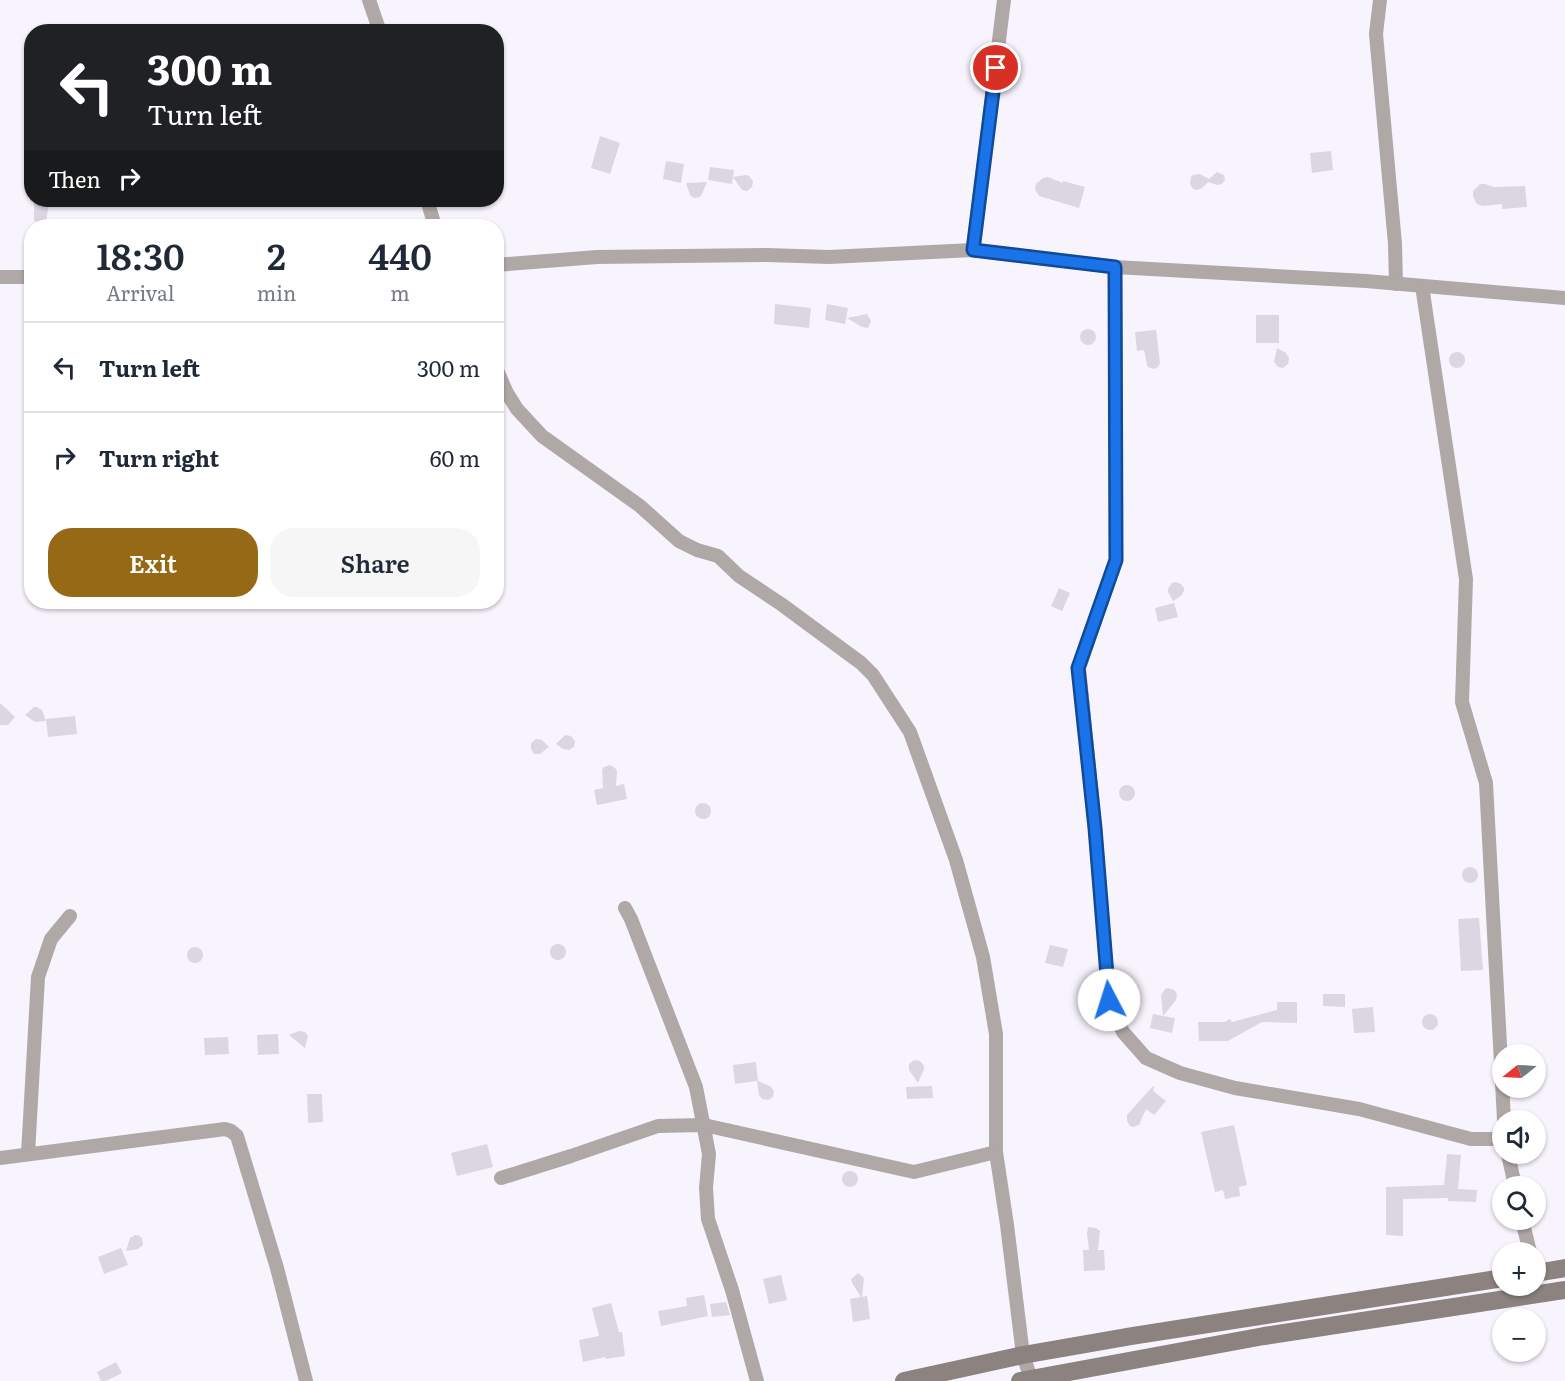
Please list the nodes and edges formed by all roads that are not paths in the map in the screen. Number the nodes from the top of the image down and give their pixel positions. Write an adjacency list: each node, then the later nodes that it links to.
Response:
1 (369, 0): 4 (street)
2 (1004, 0): 5 (street)
3 (1380, 0): 10 (street)
4 (377, 24)
5 (973, 250): 6 (street); 7 (street)
6 (504, 264)
7 (1115, 267): 10 (street); 18 (street)
8 (0, 277): 9 (street)
9 (24, 277)
10 (1396, 284): 11 (street)
11 (1422, 286): 12 (street); 16 (street)
12 (1565, 298)
13 (504, 386): 19 (street)
14 (625, 908): 17 (street)
15 (70, 916): 20 (street)
16 (1503, 1110)
17 (704, 1125): 19 (street); 22 (street); 32 (street)
18 (1492, 1139)
19 (996, 1152): 29 (street)
20 (28, 1154): 21 (street); 31 (street)
21 (0, 1158)
22 (501, 1178)
23 (1565, 1268): 24 (main road)
24 (1546, 1271)
25 (1492, 1280): 29 (main road)
26 (1546, 1289): 27 (main road)
27 (1565, 1290)
28 (1496, 1296): 30 (main road)
29 (1023, 1355): 30 (street); 33 (main road)
30 (1025, 1380)
31 (306, 1381)
32 (757, 1381)
33 (904, 1381)

